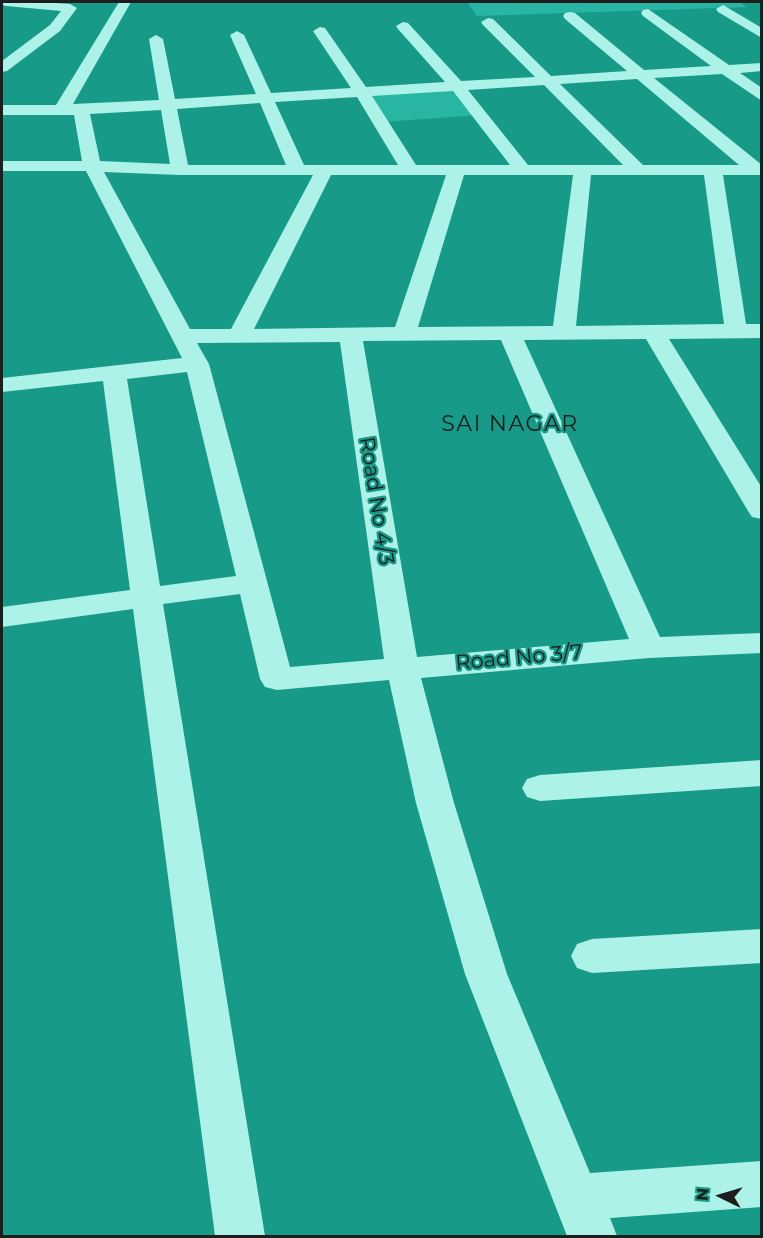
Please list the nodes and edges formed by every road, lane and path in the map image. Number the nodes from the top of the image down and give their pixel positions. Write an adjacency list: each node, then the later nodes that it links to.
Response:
1 (8, 2): 2 (street); 4 (street)
2 (30, 2): 11 (street)
3 (124, 2): 28 (street)
4 (2, 5)
5 (723, 9): 14 (street)
6 (648, 13): 19 (street)
7 (570, 16): 20 (street)
8 (488, 22): 21 (street)
9 (403, 26): 22 (street)
10 (36, 28): 11 (street)
11 (55, 28): 12 (street); 18 (street)
12 (76, 28)
13 (320, 31): 23 (street)
14 (762, 34)
15 (237, 35): 25 (street)
16 (156, 39): 26 (street)
17 (762, 67): 19 (street)
18 (2, 68)
19 (727, 70): 20 (street); 24 (street)
20 (640, 75): 21 (street); 38 (street)
21 (549, 81): 22 (street); 37 (street)
22 (457, 86): 23 (street); 36 (street)
23 (362, 92): 25 (street); 34 (street)
24 (762, 96)
25 (266, 99): 26 (street); 31 (street)
26 (169, 104): 28 (street); 33 (street)
27 (2, 110): 28 (street)
28 (81, 110): 30 (street)
29 (2, 166): 30 (street)
30 (92, 166): 33 (street); 49 (street)
31 (297, 169): 32 (street); 33 (street)
32 (325, 169): 34 (street); 48 (street)
33 (180, 170)
34 (411, 171): 35 (street)
35 (456, 171): 36 (street); 47 (street)
36 (524, 171): 39 (street)
37 (639, 171): 39 (street); 40 (street)
38 (759, 171): 40 (street)
39 (582, 172): 45 (street)
40 (713, 172): 42 (street)
41 (653, 332): 42 (street); 45 (street); 53 (street)
42 (736, 332): 43 (street)
43 (762, 332)
44 (509, 333): 45 (street); 47 (street); 57 (street)
45 (564, 333)
46 (350, 334): 47 (street); 48 (street); 59 (street, Road No 4/3)
47 (404, 334)
48 (239, 335): 49 (street)
49 (182, 336): 50 (street)
50 (196, 364): 51 (street); 54 (street)
51 (114, 374): 52 (street); 55 (street)
52 (2, 385)
53 (762, 512)
54 (253, 583): 55 (street); 59 (street, Road No 3/7)
55 (147, 598): 56 (street); 66 (street)
56 (2, 617)
57 (649, 648): 58 (street, Road No 3/7); 59 (street, Road No 3/7)
58 (757, 652)
59 (402, 667): 65 (street, Road No 4/3)
60 (762, 773): 61 (street)
61 (540, 788)
62 (762, 946): 63 (street)
63 (592, 957)
64 (762, 1184): 65 (street)
65 (584, 1217)
66 (240, 1236)

